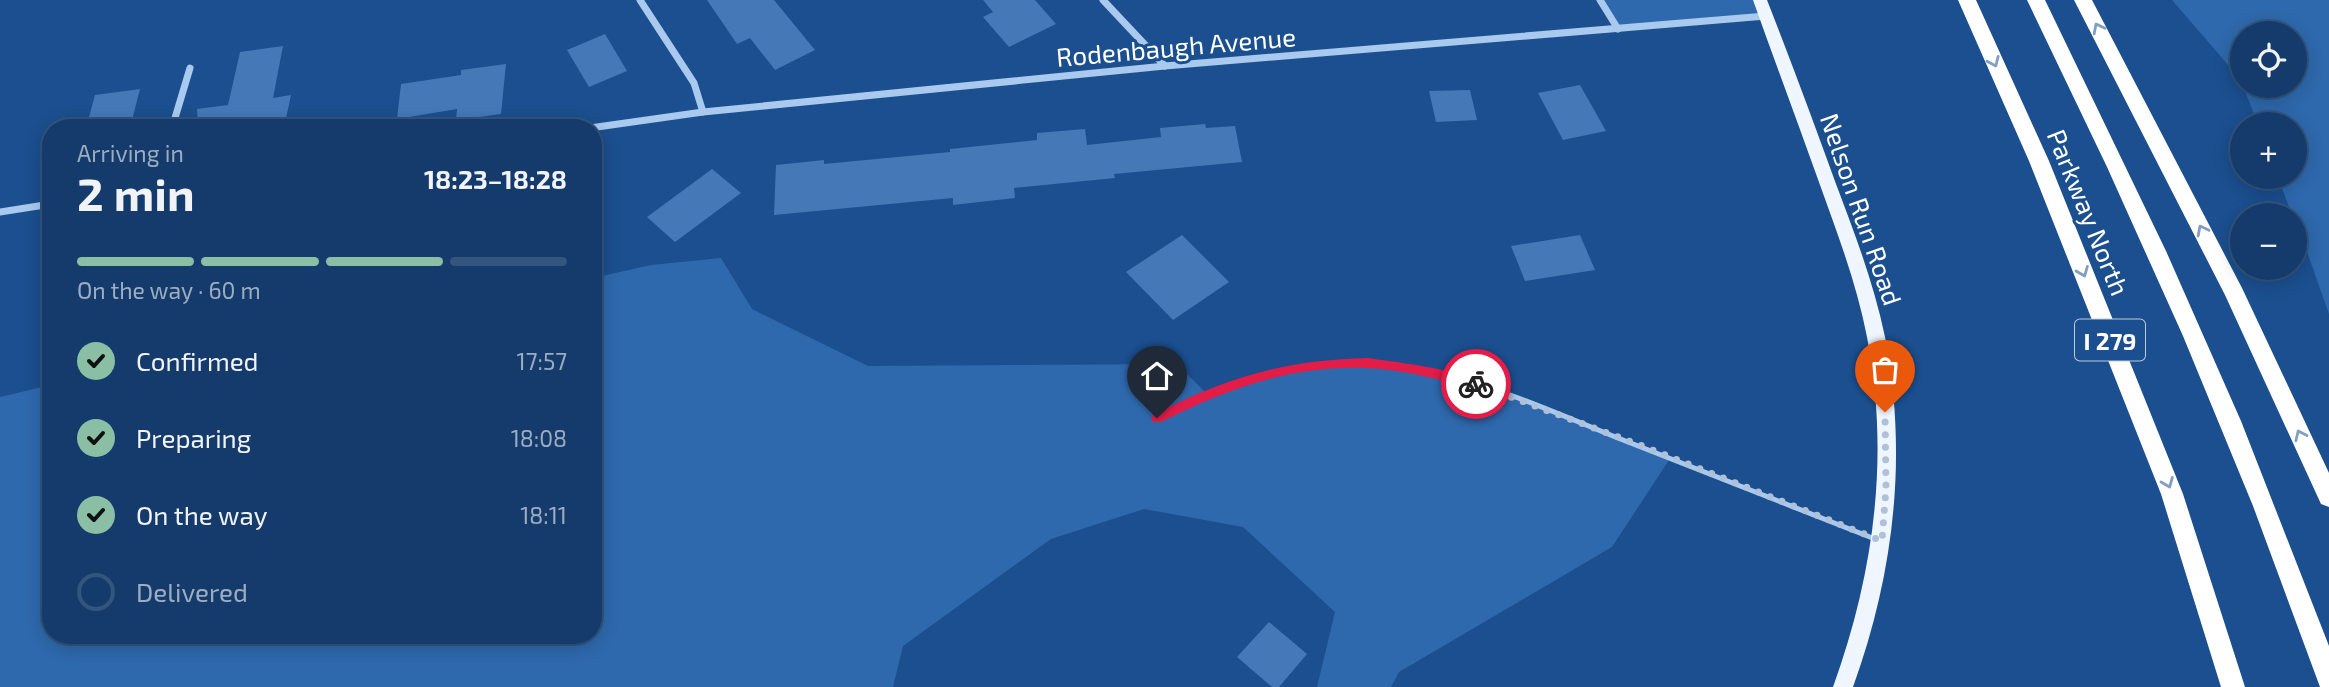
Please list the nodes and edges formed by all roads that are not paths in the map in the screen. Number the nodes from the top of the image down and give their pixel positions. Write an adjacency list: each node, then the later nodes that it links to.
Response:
1 (640, 0): 11 (street)
2 (1103, 0): 9 (street)
3 (1600, 0): 8 (street)
4 (1967, 0): 21 (highway, Parkway North / I 279, one-way to 21)
5 (2036, 0): 19 (highway)
6 (2083, 0): 17 (highway, one-way to 6)
7 (1763, 8): 8 (street, Rodenbaugh Avenue); 18 (main road, Nelson Run Road)
8 (1618, 29): 9 (street, Rodenbaugh Avenue)
9 (1165, 66): 11 (street, Rodenbaugh Avenue)
10 (190, 68): 12 (street)
11 (703, 112): 13 (street, Rodenbaugh Avenue)
12 (175, 119)
13 (602, 126)
14 (42, 205): 15 (street)
15 (0, 212)
16 (1157, 418): 18 (lane)
17 (2329, 497)
18 (1882, 541): 20 (main road, Nelson Run Road)
19 (2329, 680)
20 (1843, 687)
21 (2233, 687)

